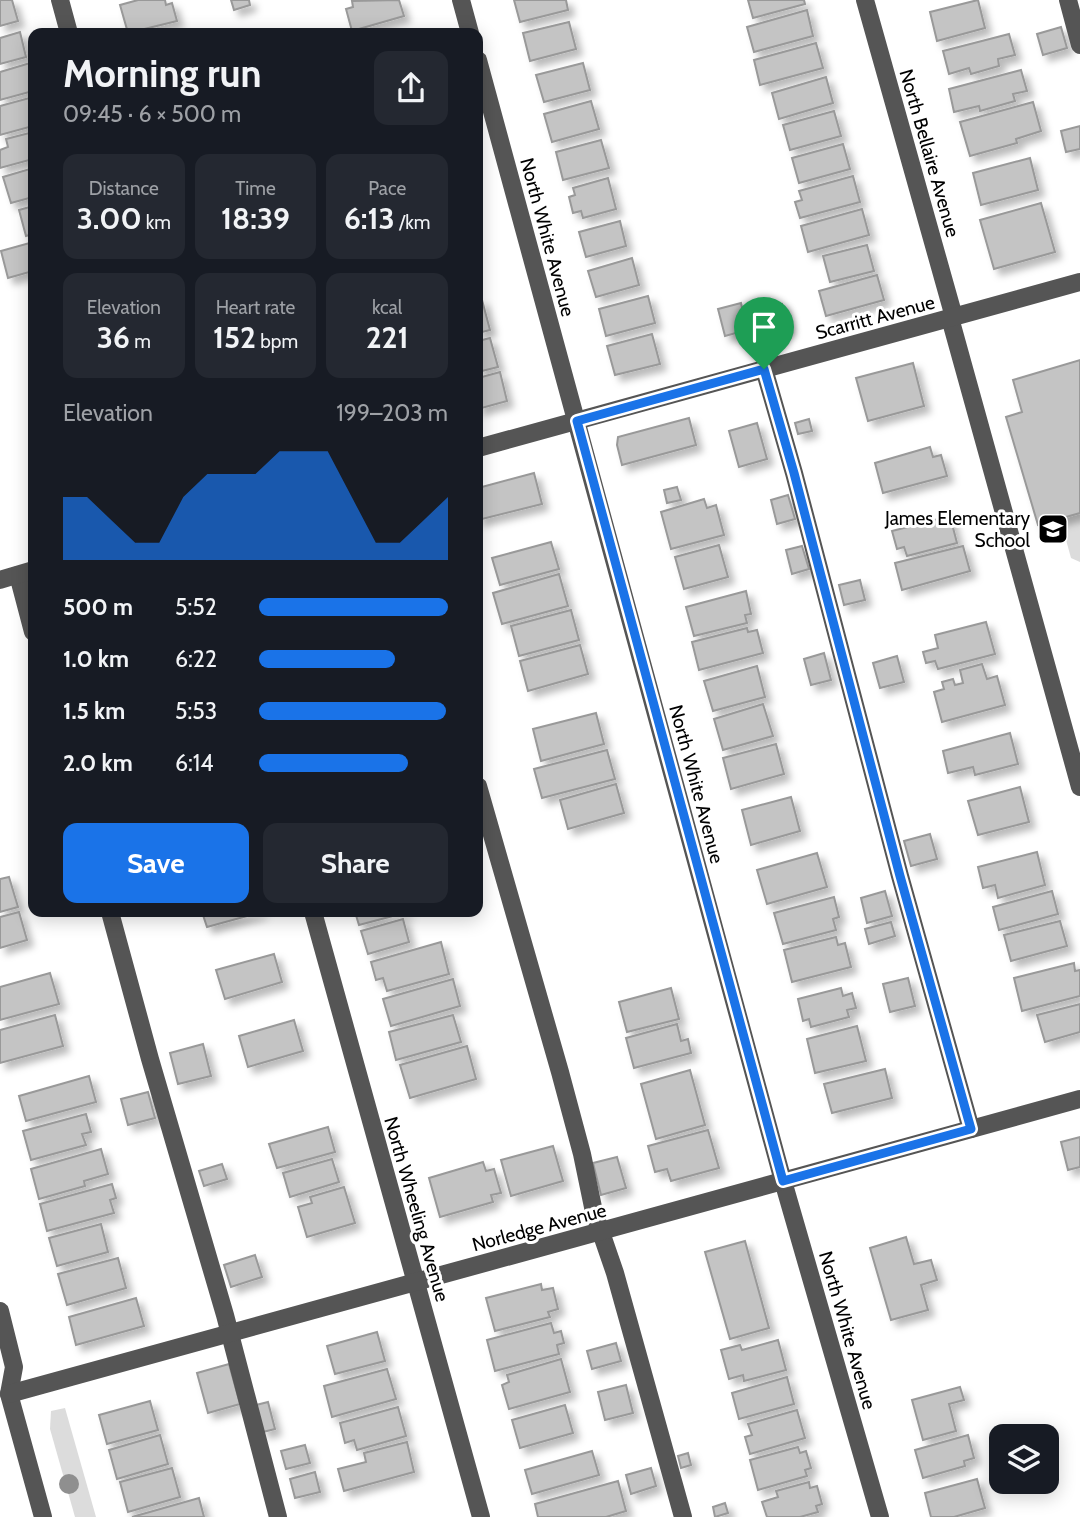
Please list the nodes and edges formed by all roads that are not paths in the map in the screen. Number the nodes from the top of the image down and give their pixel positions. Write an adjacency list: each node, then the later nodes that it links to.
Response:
1 (60, 0): 5 (street)
2 (461, 0): 6 (street)
3 (865, 0): 10 (street, North Bellaire Avenue)
4 (1068, 0): 7 (street)
5 (68, 28)
6 (469, 28)
7 (1080, 45)
8 (483, 79): 12 (street, North White Avenue)
9 (1080, 282): 10 (street, Scarritt Avenue)
10 (952, 317): 11 (street, Scarritt Avenue); 16 (street, North Bellaire Avenue)
11 (764, 369): 12 (street, Scarritt Avenue); 22 (street)
12 (577, 421): 13 (street, Scarritt Avenue); 23 (street, North White Avenue)
13 (483, 447)
14 (26, 573): 15 (street)
15 (0, 580)
16 (1076, 757): 17 (street, North Bellaire Avenue)
17 (1080, 787)
18 (483, 803): 24 (street)
19 (111, 917): 27 (street)
20 (314, 917): 25 (street, North Wheeling Avenue)
21 (1080, 1099): 22 (street, Norledge Avenue)
22 (971, 1129): 23 (street, Norledge Avenue)
23 (783, 1181): 24 (street, Norledge Avenue); 33 (street, North White Avenue)
24 (600, 1232): 25 (street, Norledge Avenue); 32 (street)
25 (416, 1282): 27 (street, Norledge Avenue); 31 (street, North Wheeling Avenue)
26 (0, 1311): 28 (street)
27 (229, 1334): 28 (street, Norledge Avenue); 30 (street)
28 (5, 1390): 29 (street)
29 (43, 1517)
30 (278, 1517)
31 (481, 1517)
32 (683, 1517)
33 (880, 1517)

